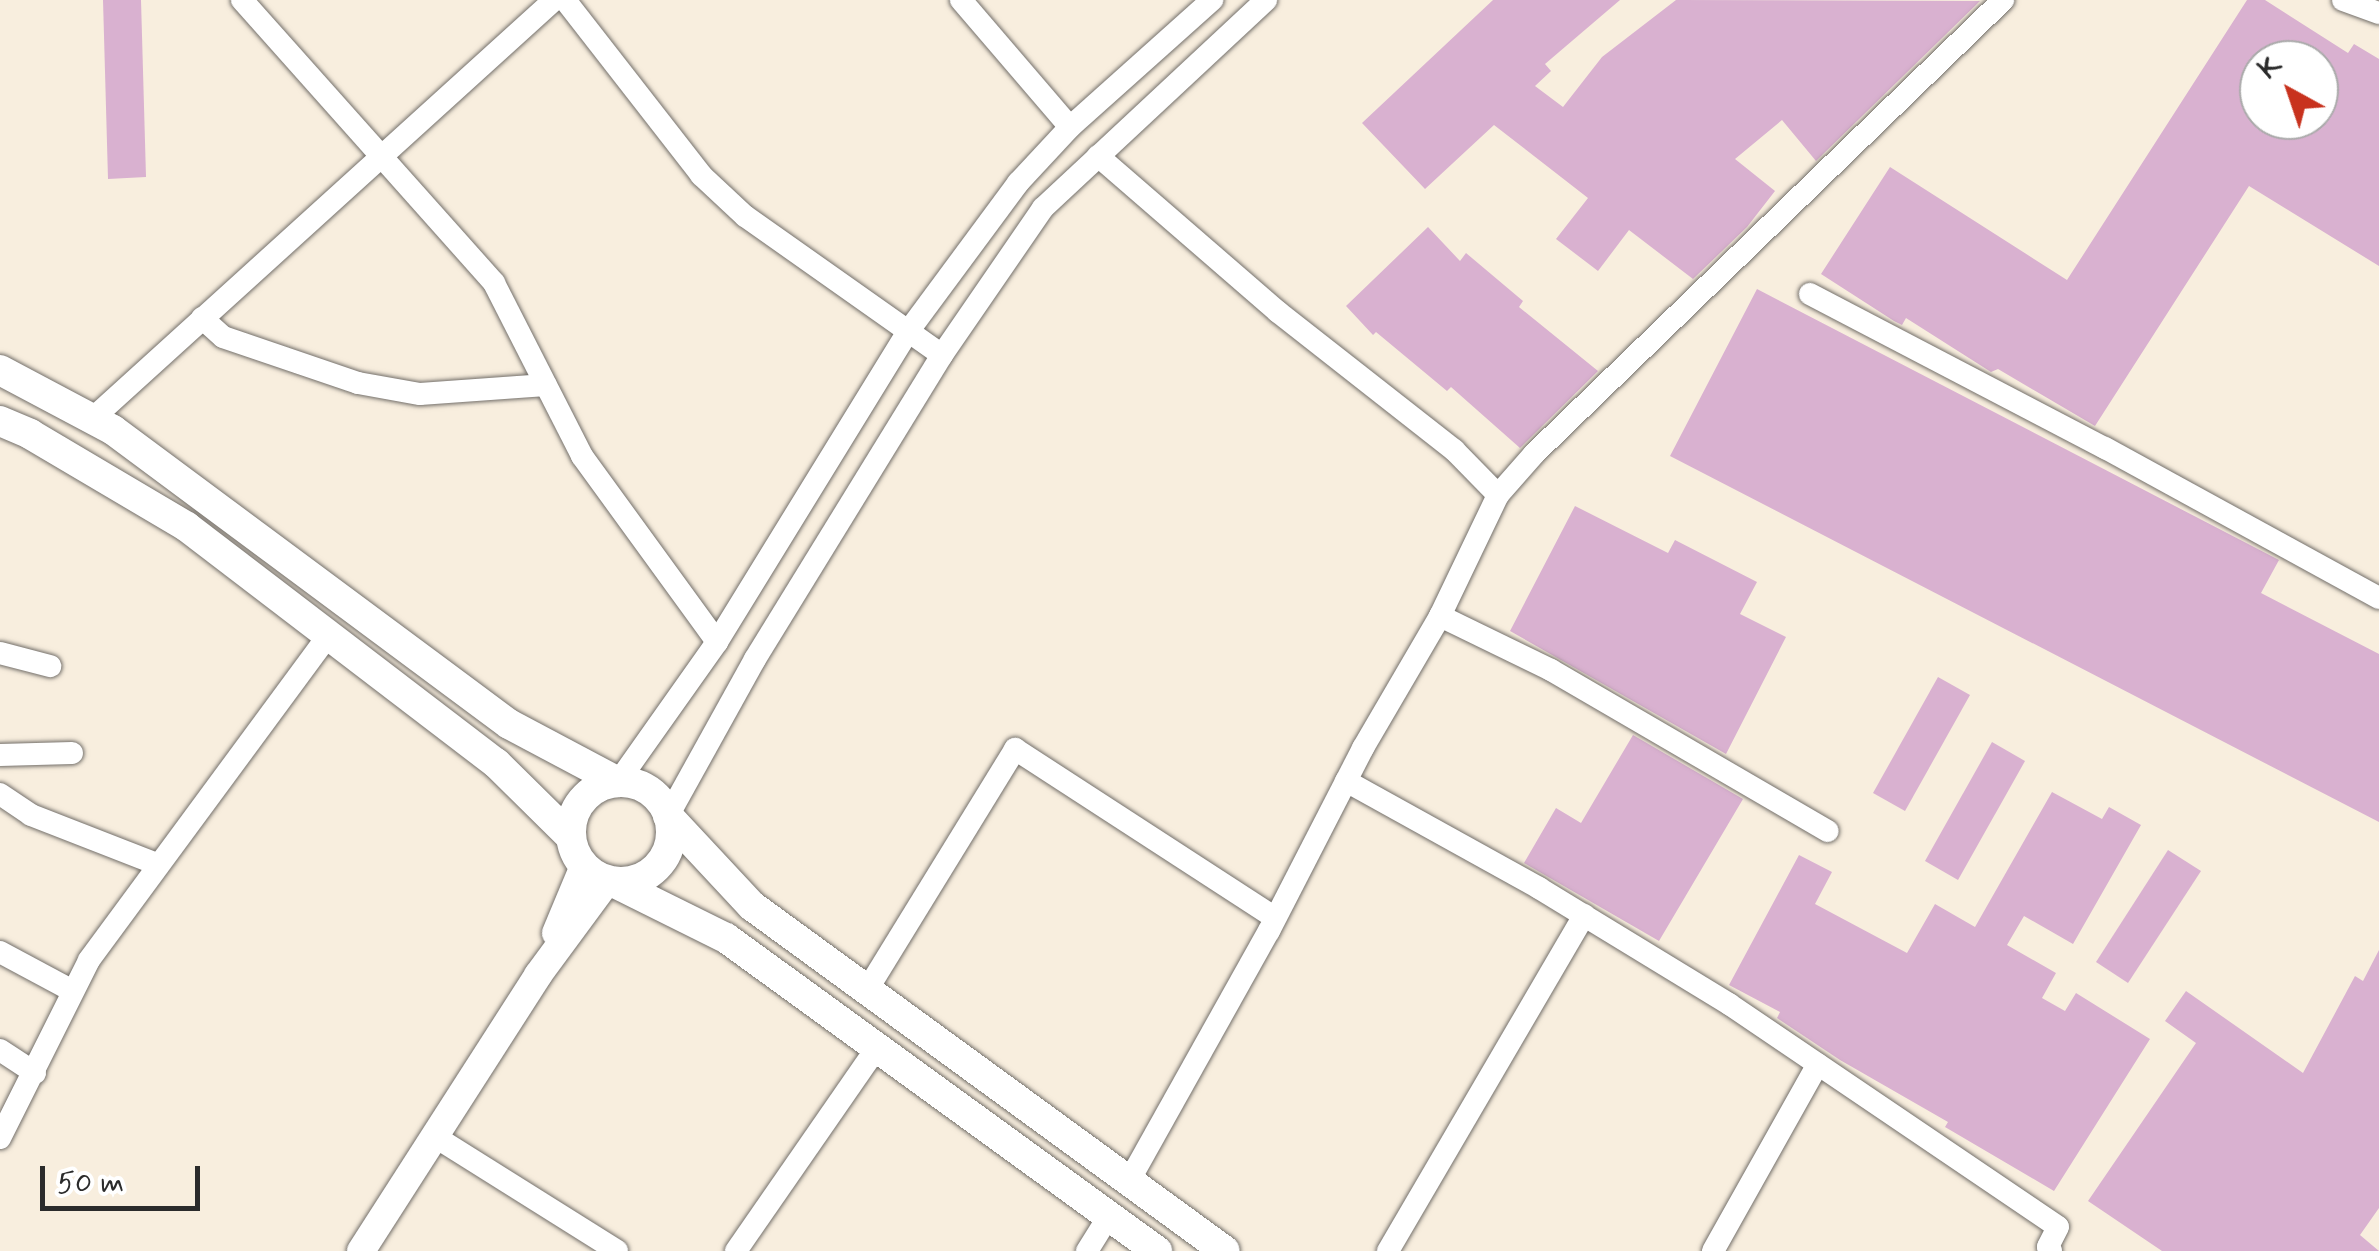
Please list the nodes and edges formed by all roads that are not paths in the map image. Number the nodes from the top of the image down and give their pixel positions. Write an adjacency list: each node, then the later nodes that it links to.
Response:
1 (242, 0): 11 (street)
2 (554, 0): 11 (street)
3 (564, 0): 15 (street)
4 (961, 0): 10 (street)
5 (1212, 0): 10 (street)
6 (1266, 0): 12 (street)
7 (2004, 0): 21 (street)
8 (2343, 0): 9 (street)
9 (2379, 13)
10 (1070, 127): 15 (street)
11 (380, 156): 14 (street); 18 (street)
12 (1098, 156): 16 (street); 21 (street)
13 (1810, 294): 22 (street)
14 (202, 318): 18 (street); 19 (street)
15 (907, 333): 16 (street); 25 (street)
16 (942, 355): 33 (street)
17 (0, 370): 19 (main road)
18 (546, 384): 25 (street)
19 (90, 420): 31 (main road)
20 (0, 421): 24 (main road)
21 (1498, 496): 23 (street)
22 (2379, 598)
23 (1440, 616): 30 (street); 34 (street)
24 (328, 636): 35 (main road); 36 (street)
25 (718, 642): 31 (street)
26 (0, 654): 27 (street)
27 (50, 666)
28 (72, 753): 29 (street)
29 (0, 754)
30 (1346, 781): 38 (street); 39 (street)
31 (618, 782): 33 (main road); 35 (main road)
32 (0, 794): 36 (street)
33 (668, 816): 37 (main road); 42 (main road)
34 (1828, 831)
35 (571, 837): 37 (main road)
36 (157, 864): 41 (street)
37 (602, 876): 43 (main road); 47 (street)
38 (1584, 915): 45 (street); 58 (street)
39 (1276, 918): 42 (street); 49 (street)
40 (0, 952): 41 (street)
41 (71, 990): 46 (street)
42 (867, 990): 49 (main road)
43 (876, 1049): 50 (main road); 54 (street)
44 (0, 1050): 46 (street)
45 (1818, 1064): 51 (street); 59 (street)
46 (35, 1072): 48 (street)
47 (434, 1136): 52 (street); 53 (street)
48 (0, 1138)
49 (1129, 1181): 57 (main road)
50 (1108, 1217): 55 (street); 56 (main road)
51 (2048, 1250)
52 (361, 1251)
53 (617, 1251)
54 (736, 1251)
55 (1087, 1251)
56 (1157, 1251)
57 (1225, 1251)
58 (1388, 1251)
59 (1713, 1251)

